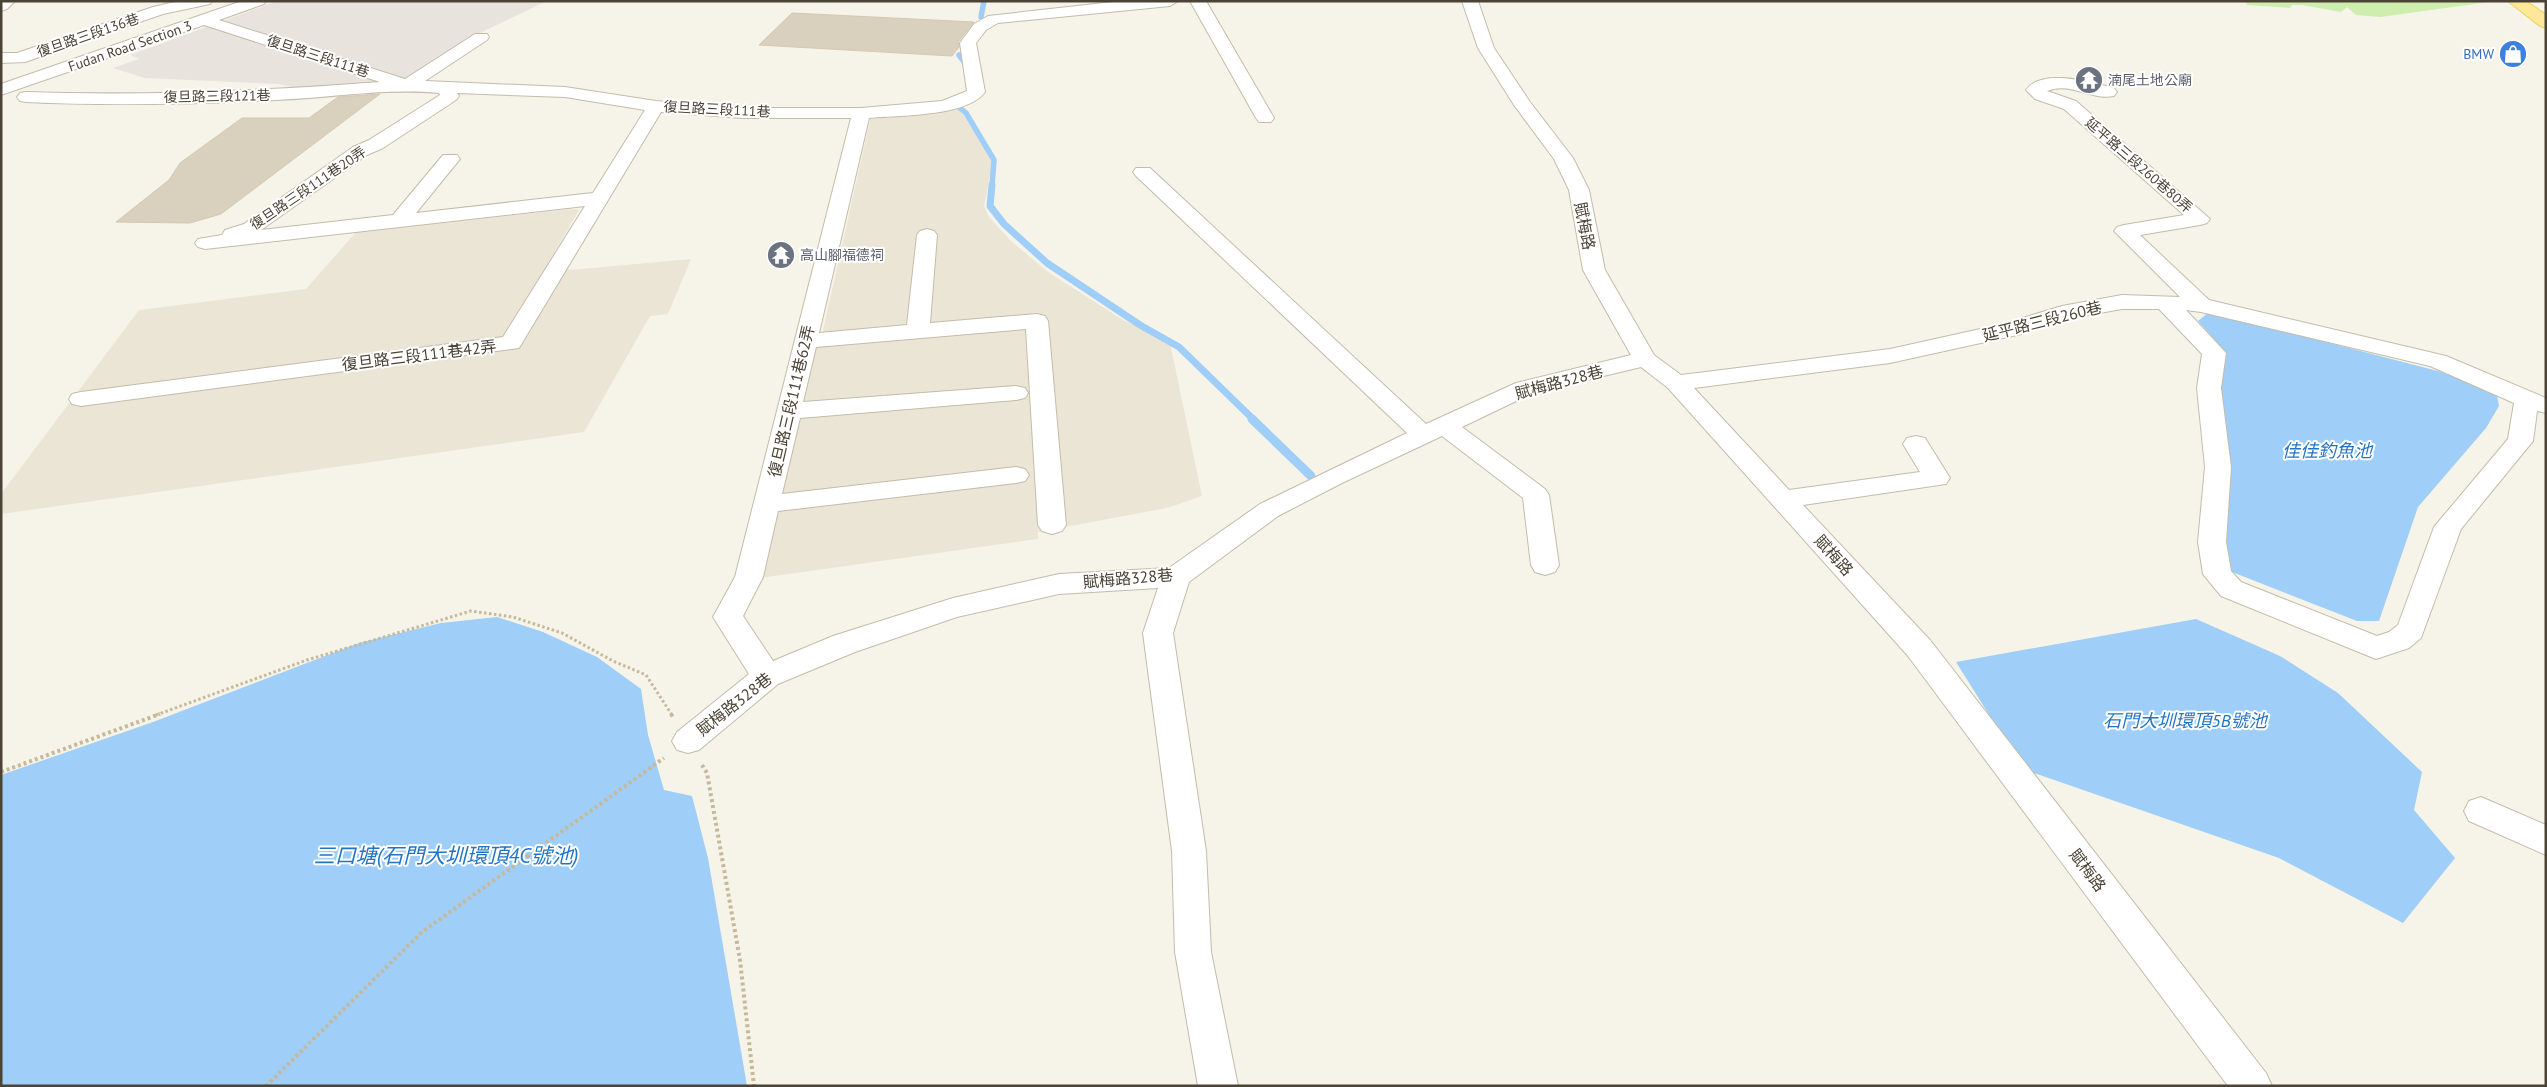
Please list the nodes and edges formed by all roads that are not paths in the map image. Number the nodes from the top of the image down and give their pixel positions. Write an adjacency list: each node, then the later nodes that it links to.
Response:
1 (8, 1): 9 (street)
2 (204, 1): 14 (street, 復旦路三段136巷)
3 (258, 1): 11 (street, Fudan Road Section 3)
4 (992, 1): 10 (street)
5 (1170, 1): 10 (street)
6 (1198, 1): 24 (street)
7 (1470, 1): 34 (street, 賦梅路)
8 (2516, 1): 12 (main road)
9 (1, 6)
10 (994, 19): 23 (street, 復旦路三段111巷)
11 (204, 20): 15 (street, Fudan Road Section 3); 16 (street, 復旦路三段111巷)
12 (2546, 23)
13 (481, 37): 16 (street)
14 (1, 58)
15 (54, 72): 18 (street, Fudan Road Section 3); 20 (street)
16 (407, 85): 17 (street, 復旦路三段111巷); 20 (street, 復旦路三段121巷)
17 (445, 88): 22 (street, 復旦路三段111巷); 28 (street, 復旦路三段111巷20弄)
18 (1, 90)
19 (2108, 92): 31 (street, 延平路三段260巷80弄)
20 (26, 97): 21 (street)
21 (1, 106)
22 (656, 106): 23 (street, 復旦路三段111巷); 27 (street, 復旦路三段111巷42弄)
23 (861, 113): 33 (street, 復旦路三段111巷62弄)
24 (1265, 118)
25 (450, 159): 28 (street)
26 (1143, 172): 40 (street)
27 (599, 198): 28 (street); 37 (street, 復旦路三段111巷42弄)
28 (399, 221)
29 (926, 235): 32 (street)
30 (2165, 302): 31 (street, 延平路三段260巷); 35 (street, 延平路三段260巷); 38 (street)
31 (2200, 306): 38 (street, 延平路三段260巷)
32 (918, 332): 33 (street); 45 (street)
33 (805, 341): 39 (street, 復旦路三段111巷62弄)
34 (1645, 359): 35 (street, 賦梅路); 40 (street, 賦梅路328巷)
35 (1676, 383): 43 (street, 賦梅路)
36 (1016, 393): 39 (street)
37 (82, 399)
38 (2536, 403)
39 (788, 411): 44 (street, 復旦路三段111巷62弄)
40 (1434, 430): 46 (street); 47 (street, 賦梅路328巷)
41 (1916, 444): 43 (street)
42 (1016, 475): 44 (street)
43 (1784, 500): 53 (street, 賦梅路)
44 (767, 504): 48 (street, 復旦路三段111巷62弄)
45 (1052, 525)
46 (1545, 565)
47 (1176, 577): 48 (street, 賦梅路328巷); 52 (street)
48 (767, 676): 49 (street, 賦梅路328巷)
49 (688, 741)
50 (2481, 811): 51 (street)
51 (2546, 841)
52 (1218, 1086)
53 (2252, 1086)

